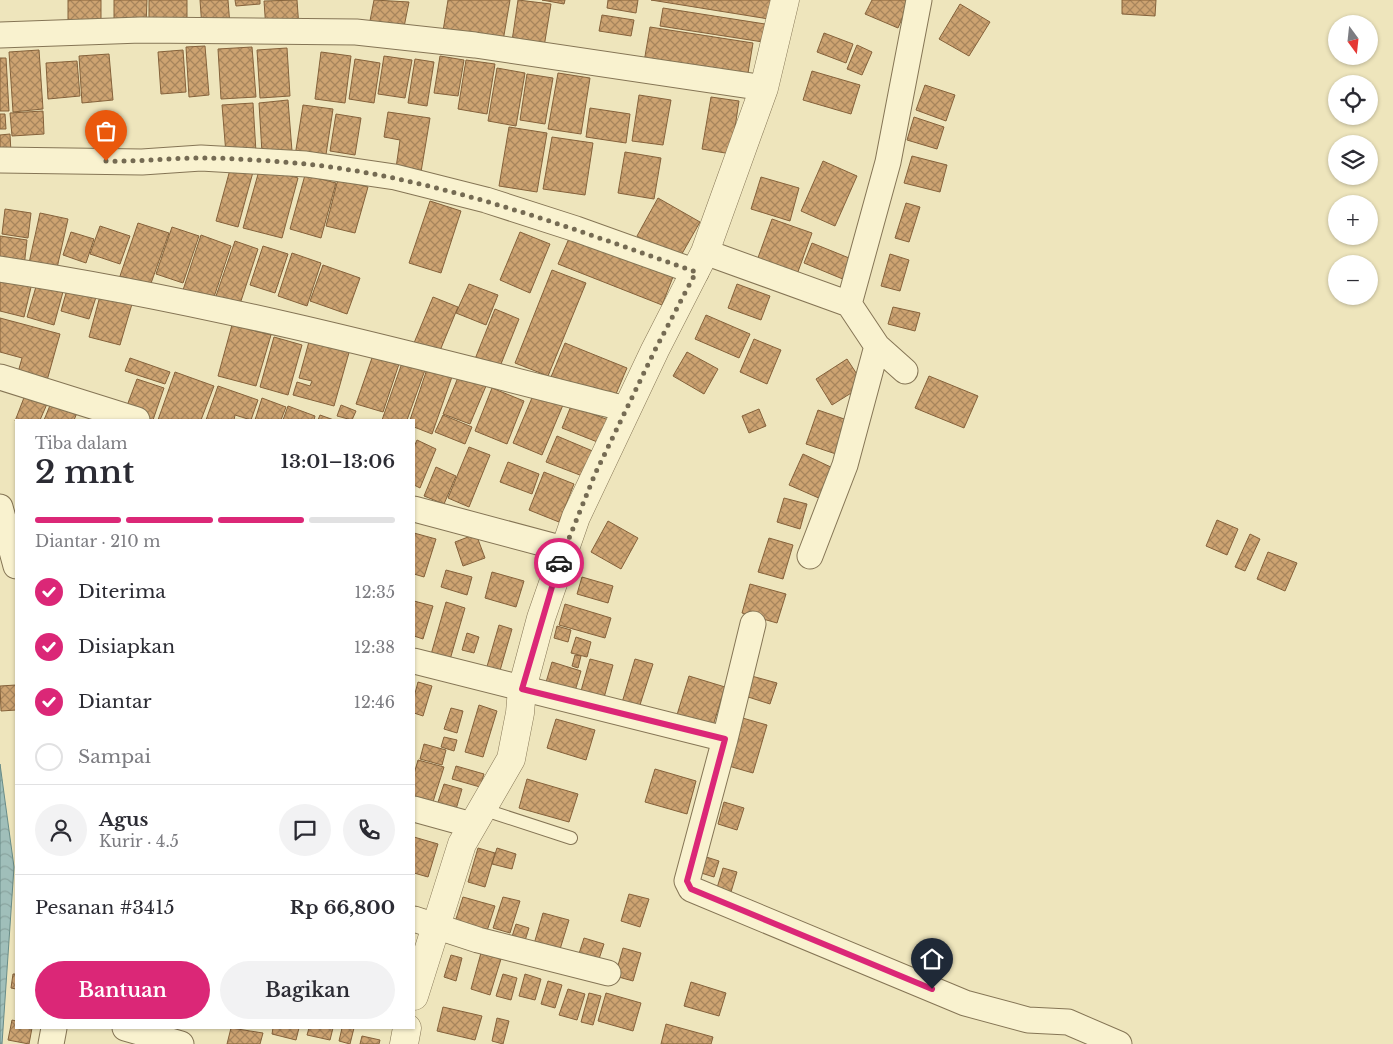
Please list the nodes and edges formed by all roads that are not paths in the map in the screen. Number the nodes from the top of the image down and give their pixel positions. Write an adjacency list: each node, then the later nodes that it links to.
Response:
1 (785, 0): 4 (street)
2 (919, 0): 8 (street)
3 (0, 35): 4 (street)
4 (764, 88): 6 (street)
5 (0, 160): 6 (street)
6 (700, 262): 8 (street); 12 (street)
7 (0, 269): 12 (street)
8 (849, 304): 9 (street)
9 (877, 346): 10 (street); 18 (street)
10 (905, 371)
11 (0, 377): 13 (street)
12 (626, 409): 17 (street)
13 (134, 419)
14 (0, 507): 16 (street)
15 (415, 509): 17 (street)
16 (13, 539): 19 (street)
17 (564, 549): 22 (street)
18 (810, 556)
19 (15, 557)
20 (752, 624): 23 (street)
21 (415, 661): 22 (street)
22 (522, 689): 23 (street); 25 (street)
23 (725, 739): 36 (street)
24 (415, 809): 25 (street)
25 (477, 817): 26 (lane); 27 (street)
26 (571, 838)
27 (425, 922): 28 (street); 29 (street)
28 (608, 973)
29 (415, 989)
30 (54, 1029): 33 (street)
31 (129, 1029): 34 (street)
32 (407, 1029): 35 (street)
33 (52, 1044)
34 (182, 1044)
35 (404, 1044)
36 (1119, 1044)

